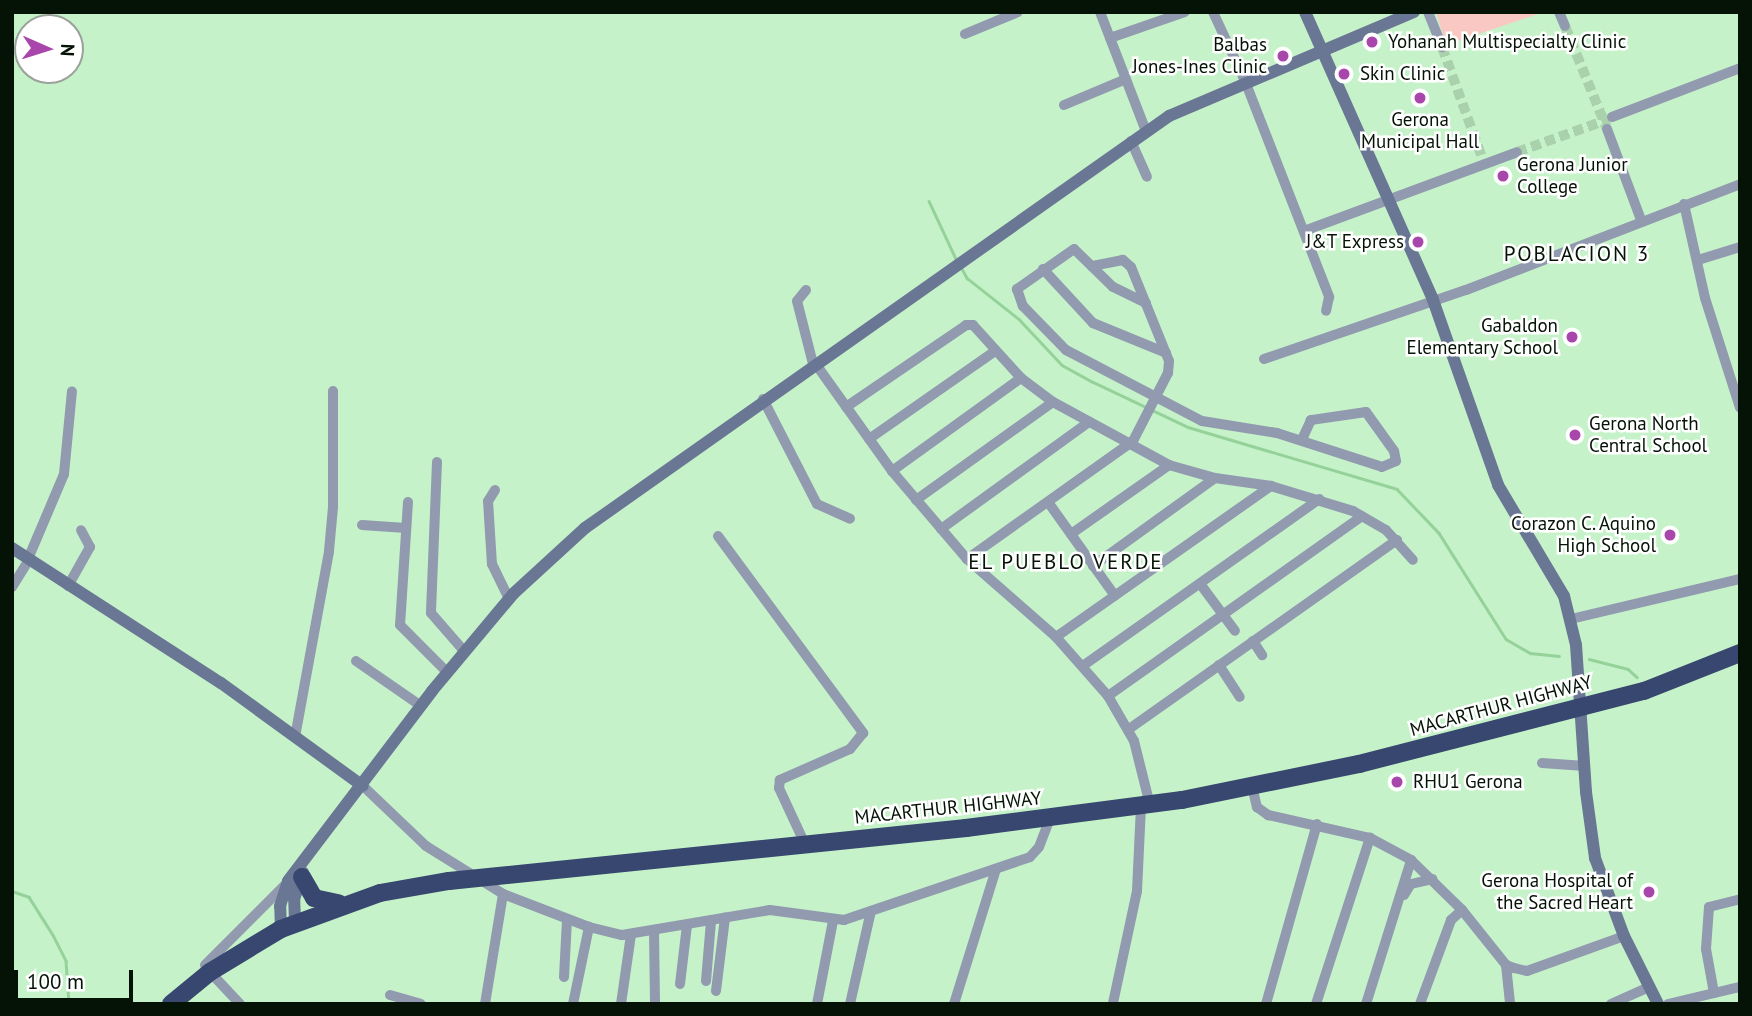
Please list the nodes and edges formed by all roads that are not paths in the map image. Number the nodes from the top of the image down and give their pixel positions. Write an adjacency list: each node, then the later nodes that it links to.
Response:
1 (1018, 12): 10 (street)
2 (1100, 12): 11 (street)
3 (1185, 12): 11 (street)
4 (1213, 12): 16 (street)
5 (1305, 12): 13 (main road)
6 (1414, 12): 13 (main road)
7 (1428, 12): 12 (street)
8 (1559, 12): 9 (street)
9 (1565, 26)
10 (965, 34)
11 (1110, 38): 15 (street)
12 (1442, 47)
13 (1322, 50): 16 (main road); 25 (main road)
14 (1740, 68): 18 (street)
15 (1126, 79): 17 (street); 20 (street)
16 (1245, 81): 20 (main road); 28 (street)
17 (1064, 105)
18 (1612, 117)
19 (1607, 128): 27 (street)
20 (1146, 131): 21 (main road)
21 (1131, 141): 23 (street); 40 (main road)
22 (1517, 152): 25 (street)
23 (1147, 177)
24 (1740, 184): 26 (street)
25 (1387, 199): 28 (street); 34 (main road)
26 (1684, 204): 27 (street); 30 (street)
27 (1641, 220): 34 (street)
28 (1304, 231): 36 (street)
29 (1740, 247): 30 (street)
30 (1698, 260): 48 (street)
31 (1092, 266): 32 (street); 35 (street); 35 (street)
32 (1043, 268): 38 (street); 44 (street)
33 (806, 290): 40 (street)
34 (1433, 300): 39 (street); 84 (main road)
35 (1146, 303): 38 (street)
36 (1326, 311)
37 (995, 351): 41 (street); 47 (street); 50 (street)
38 (1166, 353): 44 (street)
39 (1264, 359)
40 (814, 364): 45 (main road); 47 (street)
41 (1021, 378): 46 (street); 55 (street)
42 (72, 391): 74 (street)
43 (332, 391): 100 (street)
44 (1156, 398): 51 (street); 52 (street)
45 (764, 399): 64 (street); 82 (main road)
46 (1053, 402): 49 (street); 60 (street)
47 (846, 407): 50 (street)
48 (1740, 408)
49 (1089, 422): 52 (street); 67 (street)
50 (869, 439): 55 (street)
51 (1301, 439): 51 (street)
52 (1133, 441): 54 (street); 62 (street)
53 (438, 462): 88 (street)
54 (1169, 465): 56 (street); 69 (street)
55 (892, 471): 60 (street)
56 (1215, 478): 57 (street); 76 (street)
57 (1271, 486): 59 (street); 81 (street)
58 (495, 490): 82 (street)
59 (1319, 499): 63 (street); 78 (street)
60 (916, 500): 67 (street)
61 (408, 502): 66 (street)
62 (1048, 502): 69 (street); 73 (street)
63 (1362, 516): 71 (street); 83 (street)
64 (850, 519)
65 (362, 525): 66 (street)
66 (406, 528): 94 (street)
67 (941, 529): 73 (street)
68 (81, 530): 79 (street)
69 (1071, 534): 76 (street)
70 (718, 536): 109 (street)
71 (1397, 540): 75 (street); 87 (street)
72 (12, 548): 74 (main road)
73 (967, 559): 86 (street)
74 (29, 560): 79 (main road); 80 (street)
75 (1413, 560)
76 (1093, 566): 81 (street)
77 (1740, 579): 84 (street)
78 (1201, 585): 83 (street); 92 (street)
79 (68, 586): 100 (main road)
80 (12, 587)
81 (1115, 596): 86 (street)
82 (509, 599): 88 (main road)
83 (1223, 615): 85 (street); 95 (street)
84 (1571, 619): 98 (main road)
85 (1235, 631)
86 (1056, 638): 92 (street)
87 (1252, 641): 90 (street); 93 (street)
88 (464, 651): 94 (main road)
89 (1740, 653): 98 (highway, MACARTHUR HIGHWAY)
90 (1262, 655)
91 (356, 662): 97 (street)
92 (1084, 665): 95 (street)
93 (1219, 665): 96 (street); 99 (street)
94 (447, 672): 97 (main road)
95 (1108, 696): 99 (street)
96 (1240, 697)
97 (421, 706): 103 (main road)
98 (1579, 708): 102 (main road); 104 (highway, MACARTHUR HIGHWAY)
99 (1129, 729): 105 (street)
100 (295, 737): 103 (main road)
101 (1542, 764): 102 (street)
102 (1585, 766): 130 (main road)
103 (363, 786): 112 (main road); 113 (street)
104 (1252, 786): 105 (highway, MACARTHUR HIGHWAY); 107 (street)
105 (1146, 806): 106 (highway, MACARTHUR HIGHWAY); 142 (street)
106 (1050, 818): 109 (highway, MACARTHUR HIGHWAY); 111 (street)
107 (1318, 824): 108 (street); 153 (street)
108 (1370, 838): 110 (street); 154 (street)
109 (806, 844): 113 (highway, MACARTHUR HIGHWAY)
110 (1411, 860): 114 (street); 118 (street)
111 (996, 869): 120 (street); 152 (street)
112 (295, 879): 117 (highway); 125 (main road); 132 (street)
113 (481, 879): 115 (street); 117 (highway, MACARTHUR HIGHWAY)
114 (1432, 879): 118 (street); 119 (street)
115 (503, 894): 122 (street); 146 (street)
116 (1740, 899): 139 (street)
117 (345, 903): 125 (highway, MACARTHUR HIGHWAY)
118 (1398, 905): 155 (street)
119 (1462, 910): 131 (street); 156 (street)
120 (871, 911): 124 (street); 151 (street)
121 (725, 918): 123 (street); 124 (street); 138 (street)
122 (567, 920): 127 (street); 133 (street)
123 (711, 921): 126 (street); 134 (street)
124 (834, 921): 150 (street)
125 (288, 925): 132 (highway, MACARTHUR HIGHWAY)
126 (687, 925): 128 (street); 135 (street)
127 (589, 927): 129 (street); 147 (street)
128 (654, 931): 129 (street); 149 (street)
129 (631, 934): 148 (street)
130 (1624, 936): 131 (street); 136 (main road)
131 (1506, 965): 157 (street)
132 (207, 969): 143 (highway, MACARTHUR HIGHWAY); 144 (street)
133 (565, 976)
134 (706, 981)
135 (680, 984)
136 (1649, 987): 158 (street); 159 (main road)
137 (1740, 988): 139 (street)
138 (716, 991)
139 (1714, 993): 141 (street)
140 (390, 995): 145 (street)
141 (1705, 1000): 160 (street)
142 (1113, 1003)
143 (171, 1004)
144 (240, 1004)
145 (421, 1004)
146 (485, 1004)
147 (573, 1004)
148 (621, 1004)
149 (655, 1004)
150 (817, 1004)
151 (850, 1004)
152 (954, 1004)
153 (1266, 1004)
154 (1316, 1004)
155 (1366, 1004)
156 (1420, 1004)
157 (1510, 1004)
158 (1611, 1004)
159 (1658, 1004)
160 (1668, 1004)

